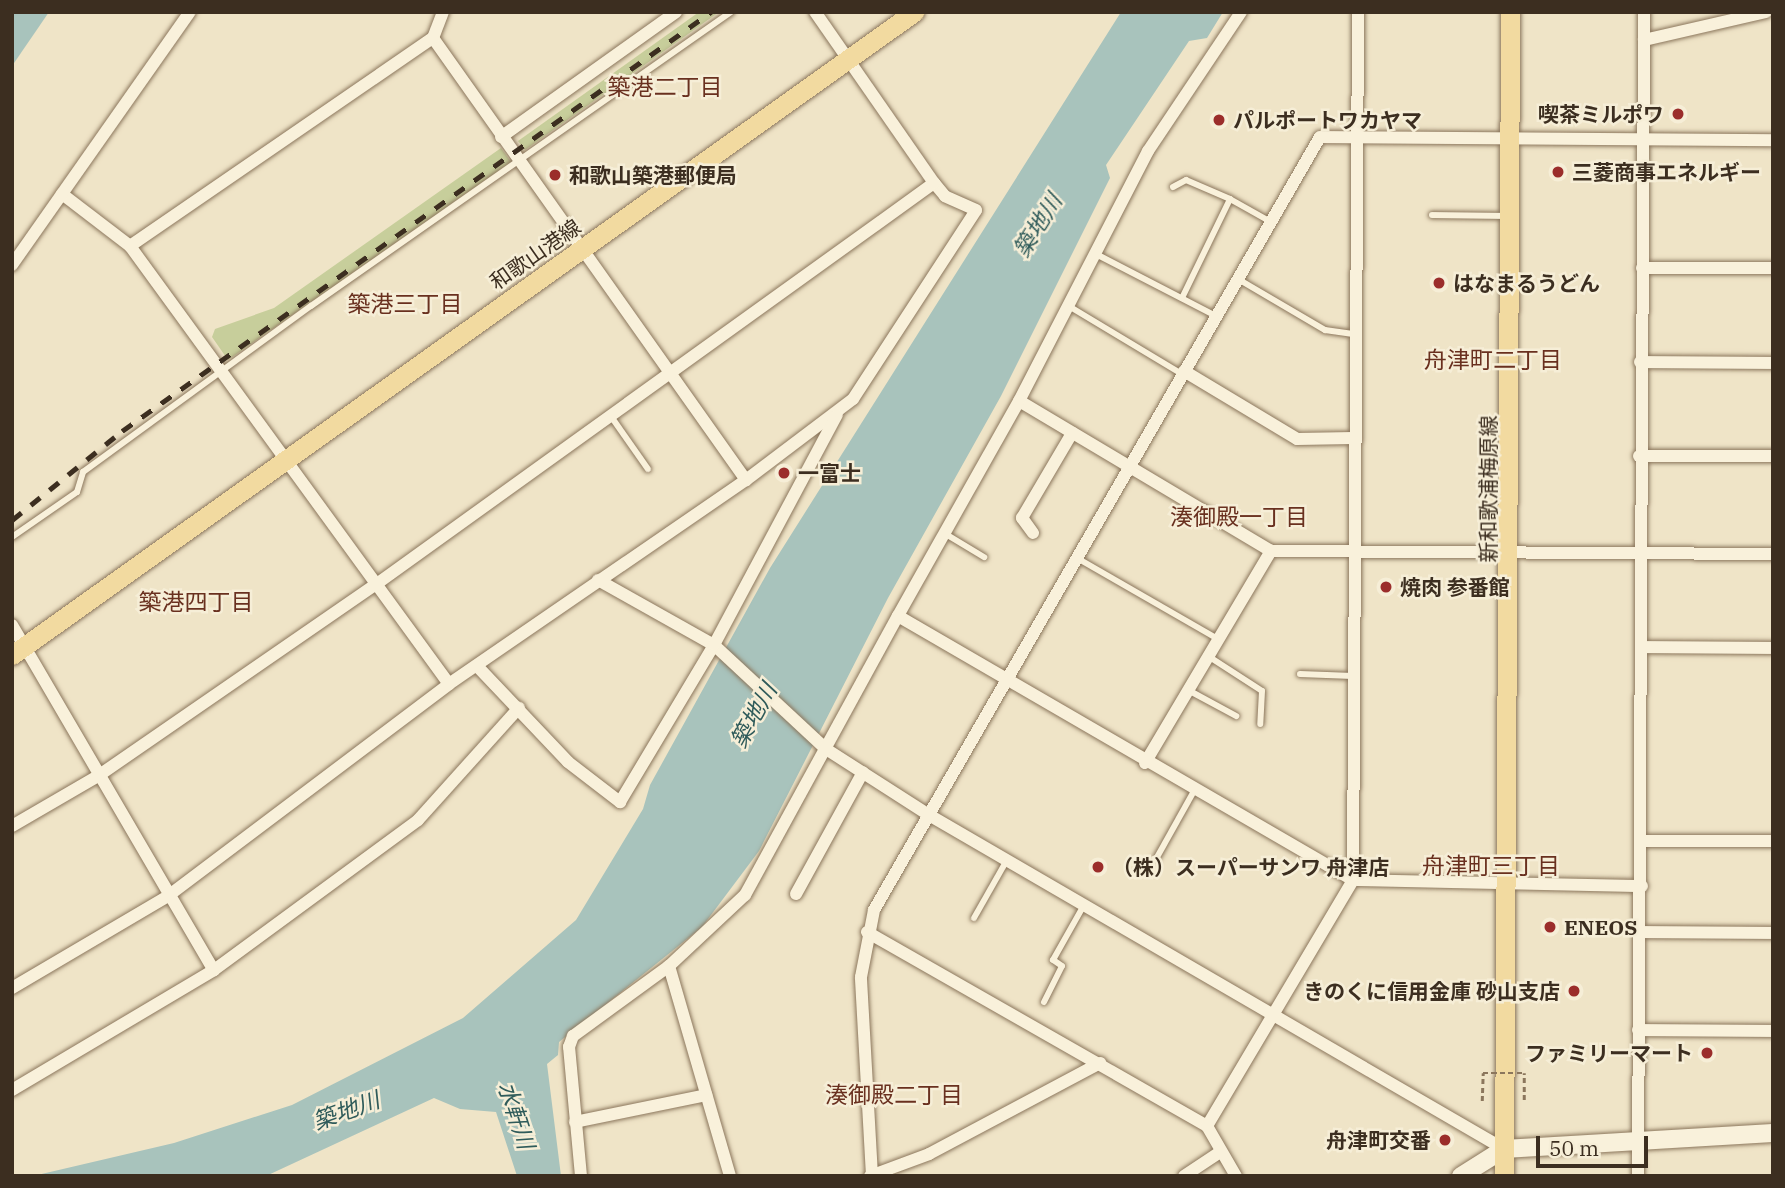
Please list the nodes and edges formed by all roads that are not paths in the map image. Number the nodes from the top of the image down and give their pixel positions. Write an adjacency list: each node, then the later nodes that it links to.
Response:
1 (190, 12): 23 (street)
2 (443, 12): 12 (street)
3 (676, 12): 15 (street)
4 (731, 12): 20 (lane)
5 (815, 12): 14 (street)
6 (914, 12): 14 (main road, 和歌山港線)
7 (1241, 12): 30 (street)
8 (1358, 12): 16 (street)
9 (1510, 12): 17 (main road, 新和歌浦梅原線)
10 (1644, 12): 13 (street)
11 (1766, 12): 13 (street)
12 (433, 38): 15 (street); 28 (street)
13 (1644, 40): 19 (street)
14 (850, 58): 21 (street); 29 (main road, 和歌山港線)
15 (501, 136): 20 (street)
16 (1357, 139): 17 (street); 27 (street); 38 (street)
17 (1512, 140): 19 (street); 26 (main road, 新和歌浦梅原線)
18 (1773, 140): 19 (street)
19 (1643, 142): 32 (street)
20 (519, 161): 29 (street); 42 (lane)
21 (934, 183): 41 (street); 46 (street)
22 (1172, 187): 24 (lane)
23 (62, 194): 28 (street); 31 (street)
24 (1230, 199): 27 (lane); 35 (lane)
25 (1432, 215): 26 (lane)
26 (1511, 216): 60 (main road, 新和歌浦梅原線)
27 (1271, 222): 34 (street)
28 (130, 246): 42 (street)
29 (581, 249): 41 (street); 51 (main road, 和歌山港線)
30 (1092, 252): 35 (lane); 36 (street)
31 (12, 265)
32 (1642, 268): 33 (street); 39 (street)
33 (1773, 268)
34 (1238, 279): 37 (street); 38 (lane)
35 (1182, 298): 37 (lane)
36 (1066, 304): 43 (lane); 44 (street)
37 (1216, 316): 43 (street)
38 (1354, 334): 48 (street)
39 (1640, 362): 40 (street); 49 (street)
40 (1773, 363)
41 (670, 369): 45 (street); 54 (street)
42 (224, 372): 51 (street); 57 (lane)
43 (1183, 372): 48 (street); 52 (street)
44 (1019, 401): 47 (street); 55 (street)
45 (609, 414): 53 (lane); 66 (street)
46 (837, 414): 54 (street); 71 (street)
47 (1072, 433): 52 (street); 56 (street)
48 (1353, 438): 59 (street)
49 (1639, 456): 50 (street); 62 (street)
50 (1773, 456)
51 (289, 457): 66 (street); 73 (main road, 和歌山港線)
52 (1128, 468): 58 (street); 64 (street)
53 (648, 469)
54 (746, 480): 65 (street)
55 (944, 533): 63 (lane); 67 (street)
56 (1033, 533)
57 (12, 537)
58 (1271, 551): 59 (street); 69 (street)
59 (1353, 552): 60 (street); 77 (street)
60 (1510, 552): 62 (street); 96 (main road, 新和歌浦梅原線)
61 (1773, 554): 62 (street)
62 (1641, 555): 70 (street)
63 (984, 557)
64 (1077, 558): 69 (lane); 78 (street)
65 (598, 580): 71 (street); 75 (street)
66 (378, 583): 79 (street); 87 (street)
67 (898, 616): 78 (street); 84 (street)
68 (12, 625): 73 (street)
69 (1219, 639): 74 (street)
70 (1641, 647): 72 (street); 91 (street)
71 (717, 648): 81 (street); 84 (street)
72 (1773, 648)
73 (19, 651): 87 (street)
74 (1208, 656): 80 (street); 83 (lane)
75 (477, 666): 79 (street); 81 (street)
76 (1300, 674): 77 (lane)
77 (1353, 676): 95 (street)
78 (1005, 683): 85 (street); 89 (street)
79 (449, 684): 99 (street)
80 (1188, 690): 82 (lane); 85 (street)
81 (519, 708): 106 (street)
82 (1236, 716)
83 (1261, 724)
84 (823, 746): 86 (street); 105 (street)
85 (1145, 763): 88 (street)
86 (863, 772): 89 (street); 98 (street)
87 (98, 776): 90 (street); 99 (street)
88 (1194, 791): 93 (lane); 95 (street)
89 (929, 815): 94 (street); 102 (street)
90 (12, 826)
91 (1642, 841): 92 (street); 97 (street)
92 (1773, 841)
93 (1156, 859)
94 (1007, 860): 100 (street); 101 (lane)
95 (1353, 880): 96 (street); 109 (street)
96 (1506, 886): 97 (street); 119 (main road, 新和歌浦梅原線)
97 (1642, 886): 103 (street)
98 (796, 894)
99 (167, 896): 106 (street); 107 (street)
100 (1084, 905): 108 (lane); 109 (street)
101 (974, 918)
102 (867, 932): 112 (street); 123 (street)
103 (1641, 932): 104 (street); 110 (street)
104 (1773, 933)
105 (669, 966): 114 (street); 115 (street)
106 (214, 970): 113 (street)
107 (12, 988)
108 (1044, 1002)
109 (1275, 1015): 116 (street); 119 (street)
110 (1638, 1030): 111 (street); 118 (street)
111 (1773, 1031)
112 (1100, 1063): 116 (street); 123 (street)
113 (12, 1090)
114 (706, 1095): 115 (street); 122 (street)
115 (575, 1122): 121 (street)
116 (1207, 1126): 120 (street)
117 (1773, 1133): 118 (street)
118 (1637, 1140): 119 (street); 128 (street)
119 (1504, 1149): 126 (street); 127 (main road, 新和歌浦梅原線)
120 (1220, 1152): 124 (street); 125 (street)
121 (581, 1176)
122 (730, 1176)
123 (872, 1176)
124 (1184, 1176)
125 (1236, 1176)
126 (1461, 1176)
127 (1504, 1176)
128 (1638, 1176)

